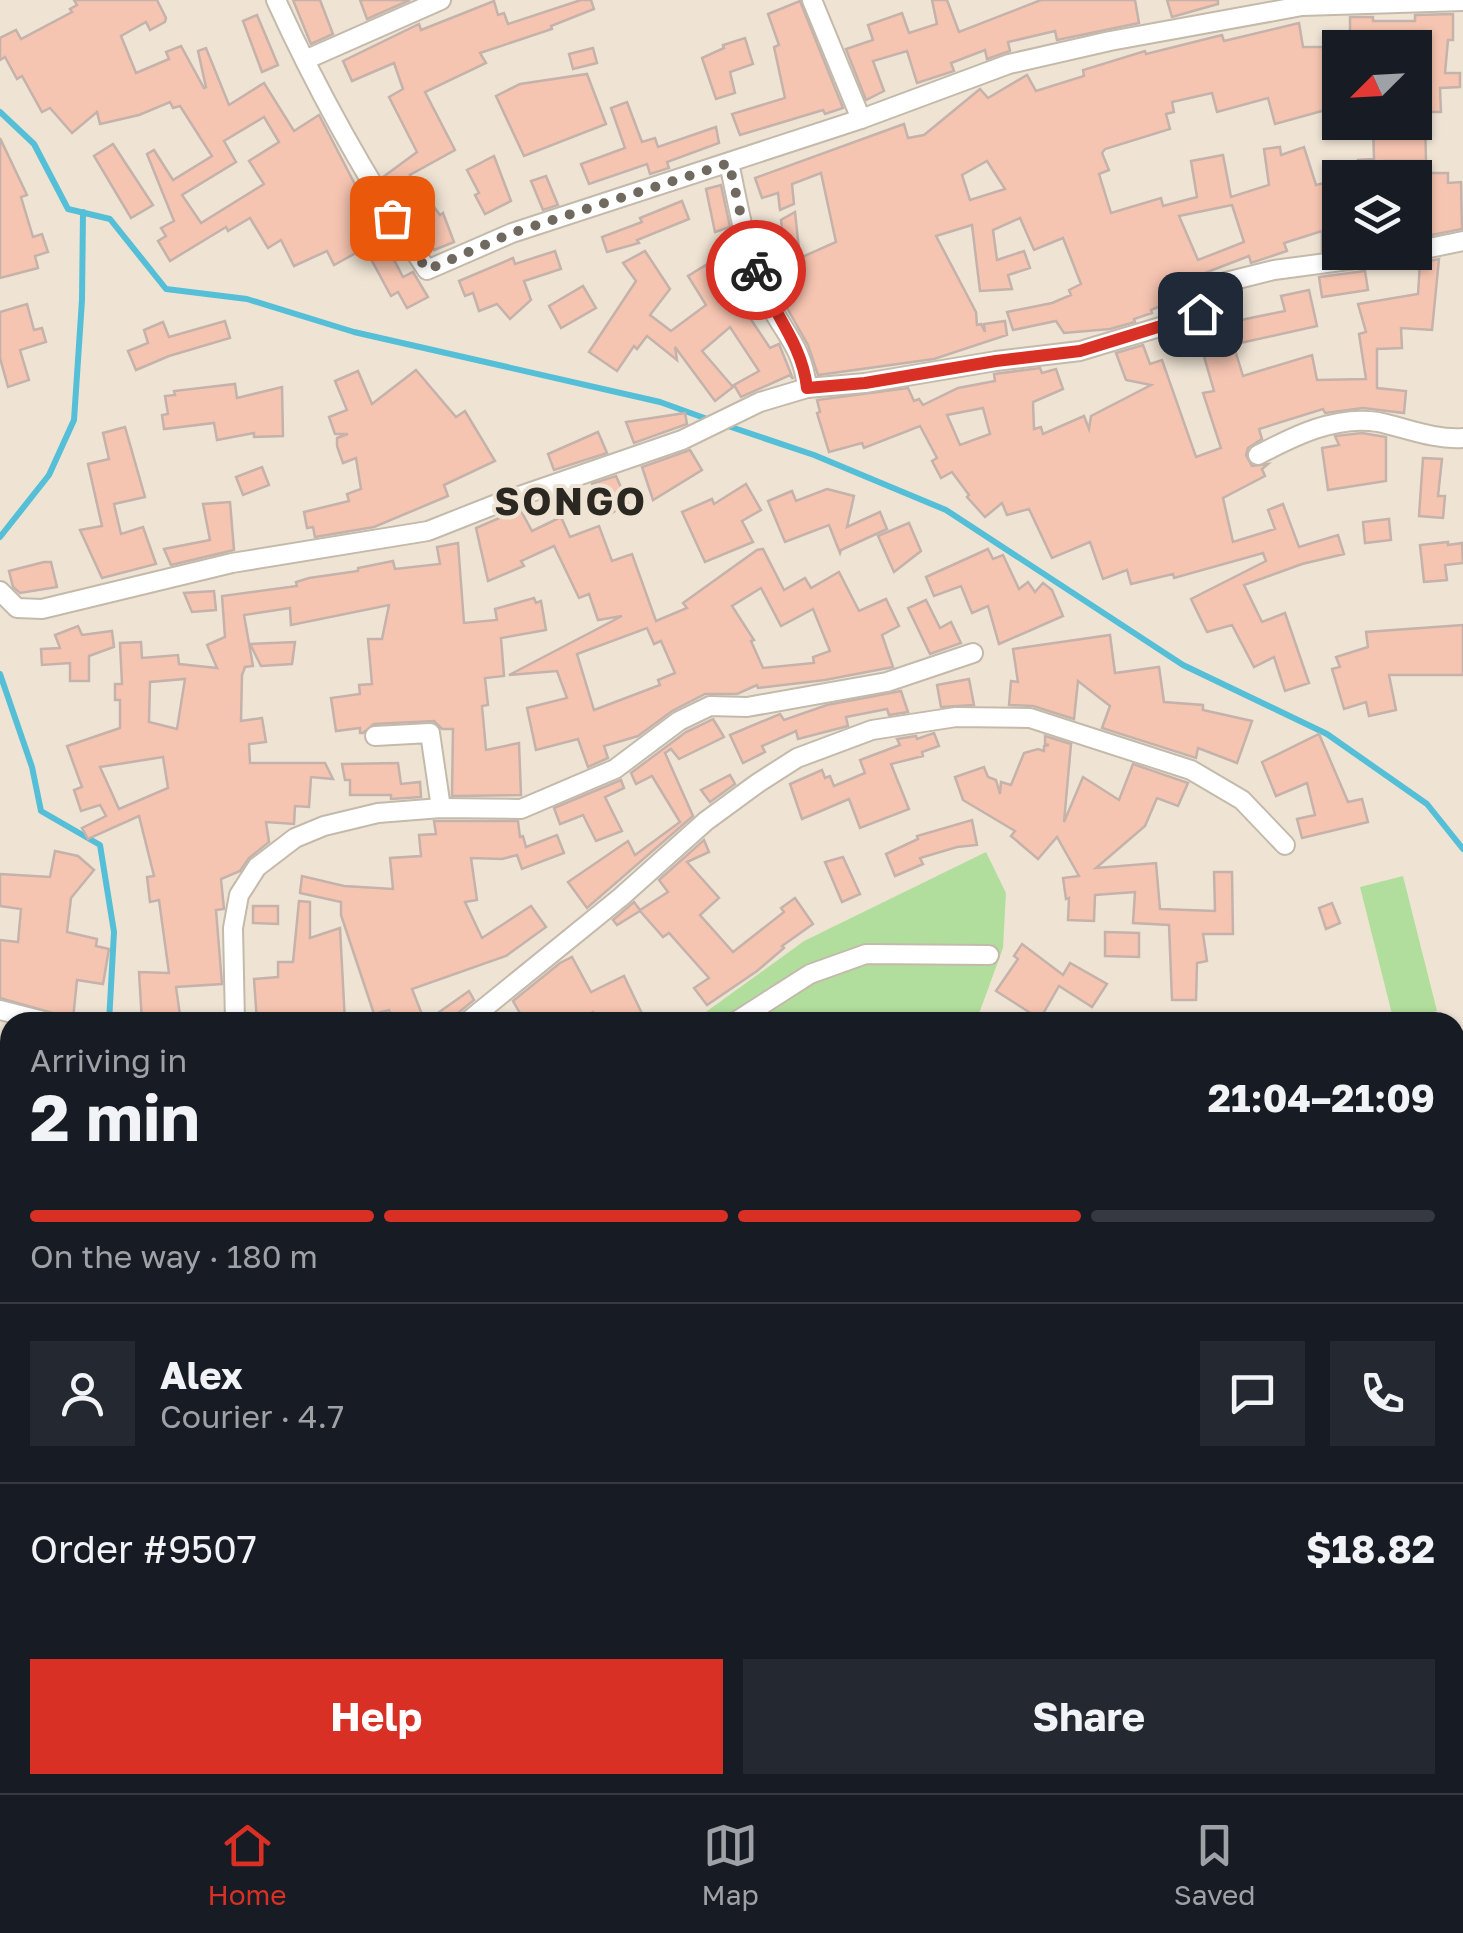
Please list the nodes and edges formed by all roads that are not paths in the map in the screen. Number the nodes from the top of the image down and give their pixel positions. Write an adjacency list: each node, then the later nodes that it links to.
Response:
1 (276, 0): 5 (street)
2 (441, 0): 5 (street)
3 (812, 0): 6 (street)
4 (1463, 1): 6 (street)
5 (305, 60): 7 (street)
6 (861, 118): 7 (street)
7 (729, 163): 11 (street)
8 (1463, 241): 9 (street)
9 (1432, 247)
10 (1322, 264): 11 (street)
11 (807, 388): 14 (street)
12 (1463, 438): 13 (street)
13 (1258, 455)
14 (0, 592)
15 (972, 653): 17 (street)
16 (374, 736): 17 (street)
17 (441, 808): 20 (street)
18 (1285, 845): 21 (street)
19 (990, 955): 22 (street)
20 (235, 1012)
21 (479, 1012)
22 (751, 1012)

